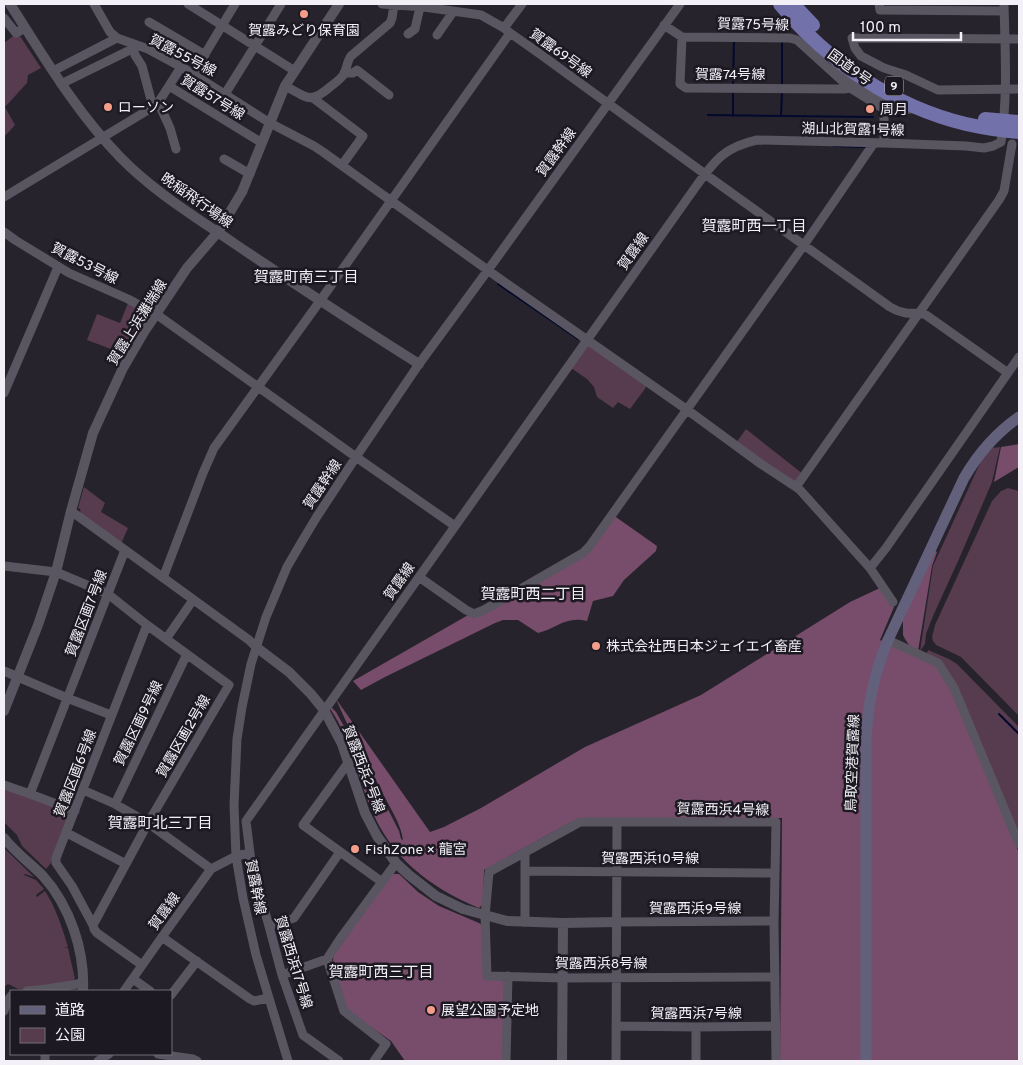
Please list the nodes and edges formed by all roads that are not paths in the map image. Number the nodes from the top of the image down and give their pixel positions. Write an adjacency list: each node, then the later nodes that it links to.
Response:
1 (10, 4): 21 (street, 晩稲飛行場線)
2 (188, 4): 19 (street)
3 (235, 4): 19 (street)
4 (281, 4): 30 (street)
5 (337, 4): 35 (street, 賀露上浜灘端線)
6 (382, 4): 7 (street, 賀露69号線)
7 (394, 4): 14 (street, 賀露69号線); 36 (street)
8 (522, 4): 22 (street)
9 (680, 4): 20 (street, 賀露幹線)
10 (780, 4): 31 (highway, 国道9号 / 9)
11 (793, 4): 53 (highway, 国道9号 / 9)
12 (880, 4): 15 (street)
13 (98, 5): 26 (street)
14 (423, 6): 16 (street, 賀露69号線); 23 (street)
15 (1004, 7): 27 (street)
16 (451, 9): 22 (street, 賀露69号線); 24 (street)
17 (4, 18): 21 (street)
18 (149, 22): 32 (street)
19 (222, 25): 30 (street); 32 (street)
20 (664, 25): 25 (street); 49 (street, 賀露幹線)
21 (25, 28): 34 (street, 晩稲飛行場線)
22 (507, 30): 49 (street, 賀露69号線); 65 (street)
23 (408, 34)
24 (437, 35)
25 (682, 37): 41 (street, 賀露75号線); 41 (street, 賀露74号線)
26 (117, 38): 29 (street, 賀露55号線); 34 (street)
27 (1004, 39): 28 (street); 42 (street); 42 (street)
28 (1019, 39)
29 (135, 45): 33 (street, 賀露55号線); 38 (street); 48 (street)
30 (255, 45): 35 (street); 44 (street)
31 (829, 53): 41 (street); 50 (highway, 国道9号 / 9)
32 (205, 55): 37 (street)
33 (181, 67): 37 (street, 賀露55号線); 39 (street, 賀露57号線)
34 (53, 71): 38 (street, 晩稲飛行場線)
35 (295, 71): 40 (street, 賀露上浜灘端線)
36 (344, 73): 45 (street); 46 (street)
37 (193, 74): 44 (street, 賀露55号線)
38 (61, 84): 54 (street, 晩稲飛行場線)
39 (169, 86): 48 (street); 56 (street, 賀露57号線)
40 (285, 86): 46 (street); 52 (street, 賀露上浜灘端線)
41 (853, 86): 47 (street, 賀露75号線)
42 (1004, 89): 43 (street); 53 (street)
43 (1019, 89)
44 (225, 94): 52 (street, 賀露55号線)
45 (389, 95)
46 (314, 98): 61 (street)
47 (878, 101): 50 (street, 賀露75号線); 58 (street)
48 (156, 104): 54 (street); 59 (street)
49 (608, 104): 63 (street, 賀露69号線); 70 (street, 賀露幹線)
50 (918, 108): 53 (highway, 国道9号 / 9)
51 (1019, 122): 53 (highway, 国道9号 / 9)
52 (270, 123): 56 (street, 賀露上浜灘端線); 61 (street, 賀露55号線)
53 (1002, 131): 55 (highway, 国道9号 / 9); 58 (street, 湖山北賀露1号線)
54 (102, 138): 64 (street); 67 (street, 晩稲飛行場線)
55 (1017, 140): 73 (street)
56 (262, 143): 62 (street, 賀露上浜灘端線)
57 (874, 143): 58 (street, 湖山北賀露1号線); 63 (street, 湖山北賀露1号線); 68 (street)
58 (884, 143)
59 (176, 149)
60 (224, 159): 62 (street)
61 (342, 165): 65 (street, 賀露55号線)
62 (250, 174): 67 (street, 賀露上浜灘端線)
63 (705, 174): 68 (street, 賀露69号線); 74 (street, 賀露線)
64 (4, 197)
65 (390, 200): 70 (street, 賀露55号線); 71 (street)
66 (4, 232): 69 (street, 賀露53号線)
67 (218, 232): 71 (street, 晩稲飛行場線); 72 (street, 賀露上浜灘端線)
68 (804, 245): 73 (street, 賀露69号線); 80 (street)
69 (58, 267): 72 (street, 賀露53号線); 79 (street)
70 (488, 270): 74 (street, 賀露55号線); 76 (street, 賀露幹線)
71 (320, 301): 76 (street, 晩稲飛行場線); 78 (street)
72 (156, 314): 78 (street, 賀露53号線); 84 (street, 賀露上浜灘端線)
73 (917, 314): 77 (street, 賀露69号線); 83 (street)
74 (587, 339): 80 (street, 賀露55号線); 85 (street, 賀露線)
75 (1019, 357): 77 (street)
76 (419, 364): 82 (street, 賀露幹線)
77 (1008, 373): 88 (street)
78 (258, 387): 82 (street, 賀露53号線); 91 (street)
79 (4, 393)
80 (686, 409): 83 (street, 賀露55号線); 90 (street)
81 (1019, 417): 97 (main road, 鳥取空港賀露線)
82 (356, 457): 85 (street, 賀露53号線); 98 (street, 賀露幹線)
83 (796, 486): 88 (street, 賀露55号線)
84 (71, 511): 86 (street); 89 (street, 賀露上浜灘端線)
85 (455, 526): 90 (street, 賀露線)
86 (125, 550): 91 (street); 92 (street, 賀露区画7号線)
87 (4, 568): 89 (street, 賀露区画2号線)
88 (870, 568): 94 (street, 賀露55号線)
89 (56, 572): 92 (street, 賀露区画2号線); 101 (street, 賀露上浜灘端線)
90 (419, 577): 103 (street, 賀露線)
91 (163, 578): 93 (street)
92 (108, 594): 95 (street, 賀露区画2号線); 102 (street, 賀露区画7号線)
93 (193, 600): 96 (street); 98 (street)
94 (893, 602)
95 (147, 624): 96 (street, 賀露区画2号線); 105 (street, 賀露区画6号線)
96 (166, 639): 99 (street, 賀露区画2号線)
97 (888, 640): 116 (street); 166 (main road, 鳥取空港賀露線)
98 (256, 647): 103 (street, 賀露西浜2号線); 120 (street, 賀露幹線)
99 (187, 654): 110 (street, 賀露区画9号線); 113 (street, 賀露区画2号線)
100 (4, 671): 101 (street)
101 (18, 676): 102 (street); 104 (street, 賀露上浜灘端線)
102 (67, 698): 105 (street); 109 (street, 賀露区画7号線)
103 (324, 710): 106 (street, 賀露西浜2号線); 119 (street, 賀露線)
104 (4, 711)
105 (111, 714): 108 (street, 賀露区画6号線)
106 (348, 763): 117 (street); 121 (street, 賀露西浜2号線)
107 (4, 785): 109 (street)
108 (83, 790): 110 (street); 111 (street, 賀露区画6号線)
109 (30, 794): 111 (street)
110 (115, 804): 113 (street)
111 (74, 811): 114 (street, 賀露区画6号線)
112 (617, 822): 118 (street, 賀露西浜4号線); 125 (street); 126 (street, 賀露西浜4号線)
113 (148, 823): 122 (street, 賀露区画2号線); 123 (street)
114 (66, 833): 122 (street); 133 (street, 賀露区画6号線)
115 (4, 838): 145 (street)
116 (1019, 844)
117 (340, 852): 127 (street); 134 (street)
118 (525, 852): 124 (street); 128 (street, 賀露西浜4号線)
119 (250, 853): 120 (street, 賀露線); 134 (street, 賀露西浜17号線)
120 (236, 856): 123 (street, 賀露線); 151 (street, 賀露幹線)
121 (396, 863): 127 (street); 128 (street, 賀露西浜2号線)
122 (126, 864): 133 (street, 賀露区画2号線)
123 (211, 869): 135 (street, 賀露線)
124 (525, 871): 125 (street, 賀露西浜10号線); 130 (street)
125 (617, 872): 126 (street, 賀露西浜10号線); 131 (street)
126 (775, 872): 129 (street, 賀露西浜4号線)
127 (382, 882): 136 (street)
128 (485, 916): 130 (street, 賀露西浜2号線); 140 (street, 賀露西浜8号線)
129 (774, 921): 131 (street, 賀露西浜9号線); 142 (street, 賀露西浜4号線)
130 (525, 922): 132 (street, 賀露西浜2号線)
131 (617, 922): 132 (street, 賀露西浜2号線); 141 (street)
132 (563, 923): 143 (street)
133 (93, 925): 138 (street)
134 (269, 926): 139 (street, 賀露西浜17号線)
135 (162, 937): 137 (street); 138 (street, 賀露線)
136 (327, 959): 139 (street); 160 (street)
137 (197, 962): 149 (street); 151 (street)
138 (142, 965): 144 (street, 賀露線)
139 (282, 975): 159 (street, 賀露西浜17号線)
140 (508, 976): 143 (street, 賀露西浜8号線); 161 (street)
141 (616, 977): 142 (street, 賀露西浜8号線); 143 (street, 賀露西浜8号線); 153 (street)
142 (775, 977): 154 (street, 賀露西浜4号線)
143 (562, 978): 162 (street)
144 (133, 979): 147 (street, 賀露線); 148 (street)
145 (83, 987): 146 (street)
146 (37, 990)
147 (125, 990)
148 (149, 990)
149 (172, 995)
150 (10, 997): 152 (street)
151 (268, 998): 158 (street, 賀露幹線)
152 (4, 1011)
153 (617, 1026): 155 (street, 賀露西浜7号線); 163 (street)
154 (775, 1026): 155 (street, 賀露西浜7号線); 165 (street, 賀露西浜4号線)
155 (696, 1027): 164 (street)
156 (165, 1055): 157 (street)
157 (197, 1061)
158 (288, 1061)
159 (339, 1061)
160 (374, 1061)
161 (506, 1061)
162 (562, 1061)
163 (616, 1061)
164 (696, 1061)
165 (776, 1061)
166 (866, 1061)

